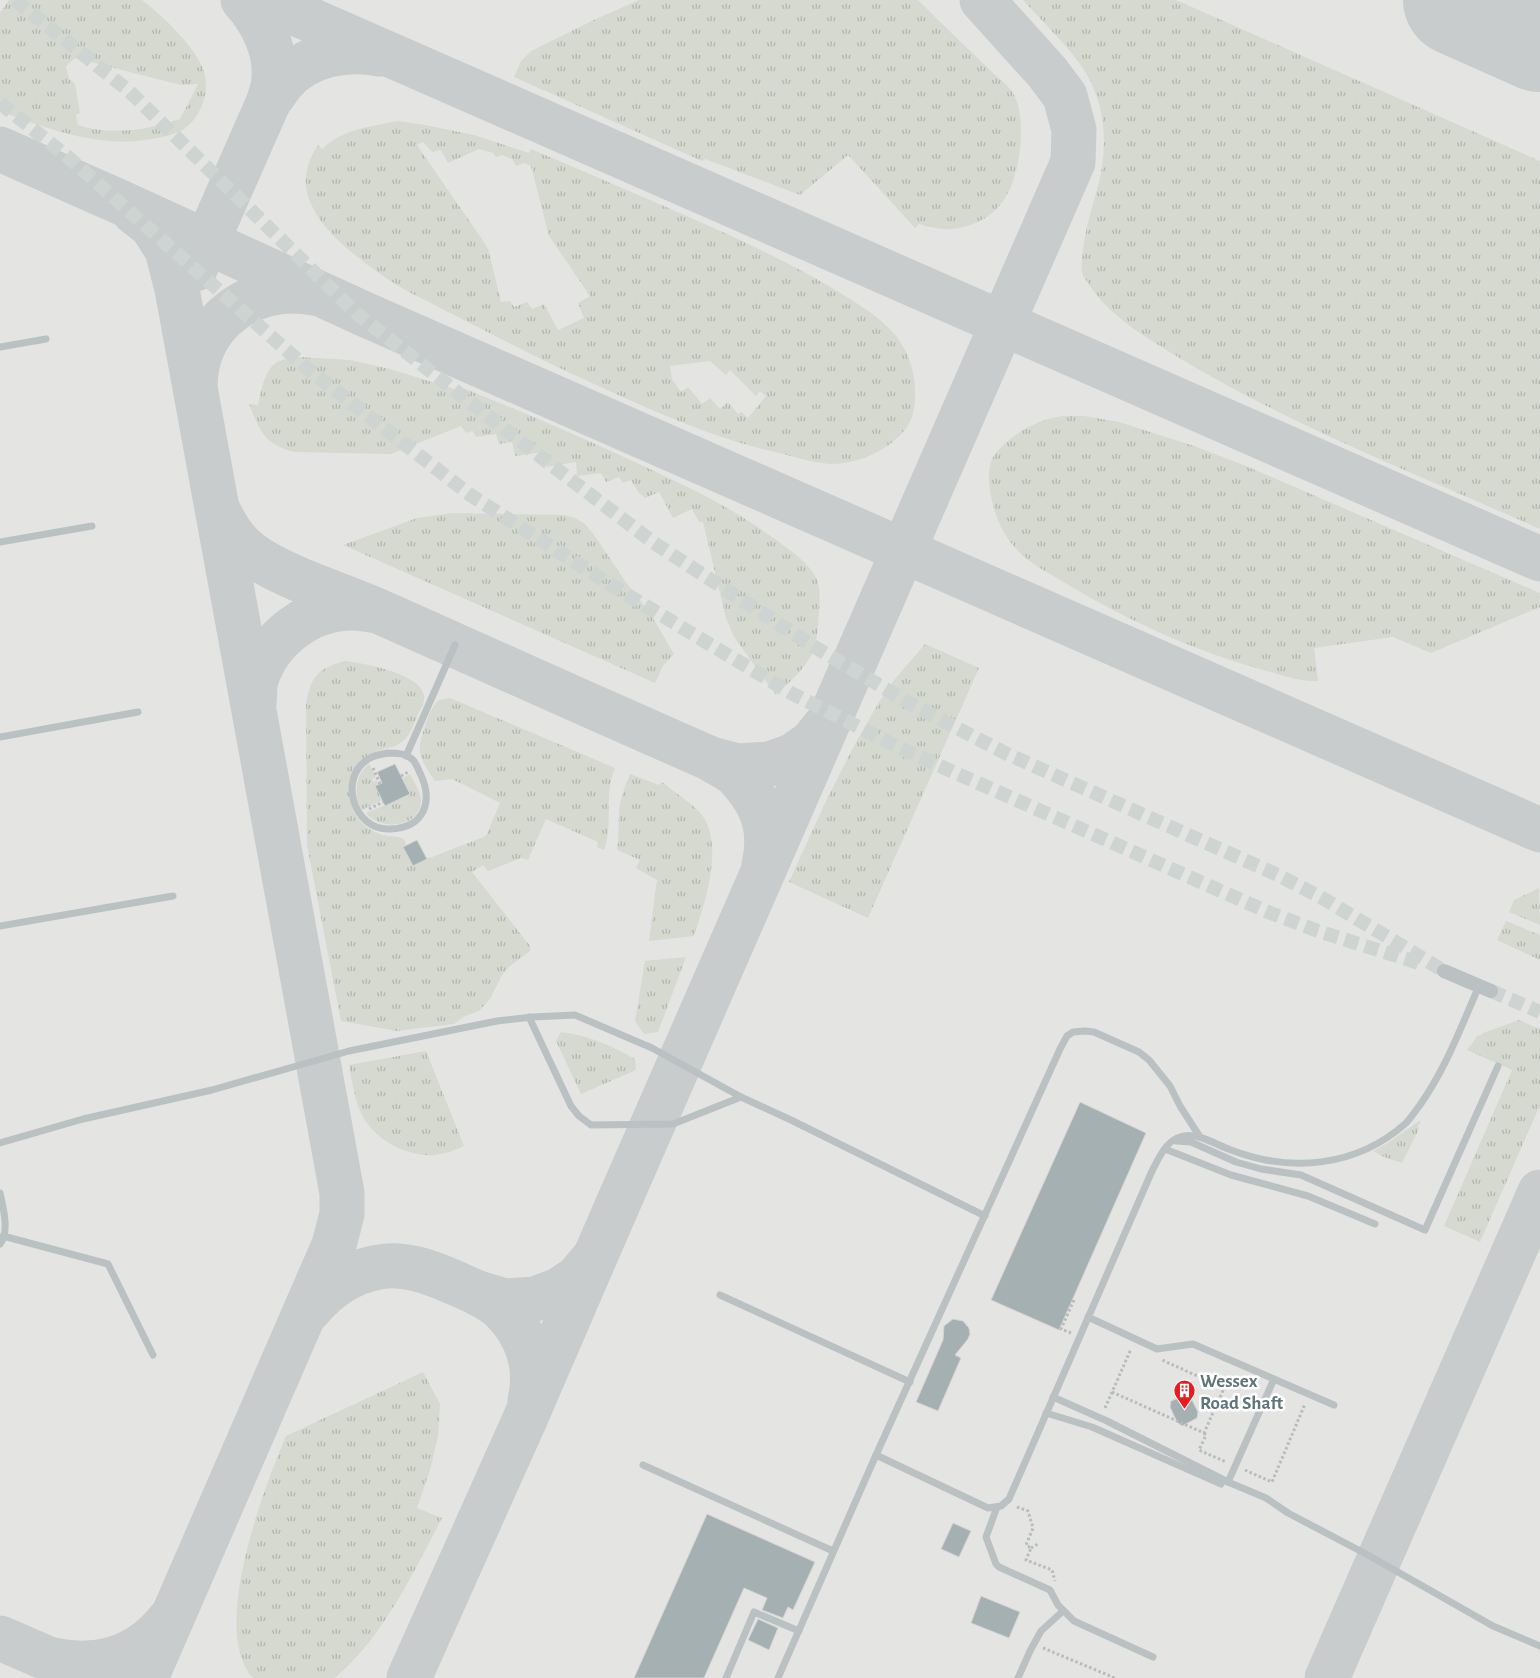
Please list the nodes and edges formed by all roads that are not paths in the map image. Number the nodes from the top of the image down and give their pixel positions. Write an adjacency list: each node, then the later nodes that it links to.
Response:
1 (46, 339): 2 (lane)
2 (0, 347)
3 (92, 526): 4 (lane)
4 (0, 542)
5 (455, 645): 8 (lane)
6 (138, 712): 7 (lane)
7 (0, 737)
8 (406, 756): 8 (lane)
9 (173, 896): 10 (lane)
10 (0, 926)
11 (1444, 971): 12 (street)
12 (1485, 988): 16 (lane)
13 (529, 1017): 15 (lane); 15 (lane); 17 (lane)
14 (1498, 1066): 18 (lane)
15 (741, 1098): 21 (lane)
16 (1200, 1137): 18 (lane); 21 (lane)
17 (0, 1142)
18 (1171, 1142): 19 (lane)
19 (1165, 1149): 22 (lane); 26 (lane)
20 (0, 1194): 23 (lane)
21 (985, 1216): 29 (lane)
22 (1375, 1224)
23 (3, 1236): 24 (lane); 27 (lane)
24 (0, 1244)
25 (720, 1295): 29 (lane)
26 (1088, 1317): 28 (lane); 30 (lane)
27 (153, 1355)
28 (1274, 1379): 31 (lane); 35 (lane)
29 (910, 1382): 33 (lane)
30 (1053, 1397): 32 (lane); 35 (lane)
31 (1334, 1406)
32 (1046, 1412): 36 (lane); 37 (lane)
33 (876, 1455): 37 (lane); 38 (lane)
34 (643, 1465): 38 (lane)
35 (1228, 1482): 41 (lane)
36 (1251, 1497)
37 (997, 1507): 39 (lane)
38 (834, 1551): 40 (lane)
39 (1063, 1611): 42 (lane); 45 (lane)
40 (799, 1631): 43 (lane); 44 (lane)
41 (1540, 1646)
42 (1153, 1657)
43 (726, 1678)
44 (778, 1678)
45 (1018, 1678)

